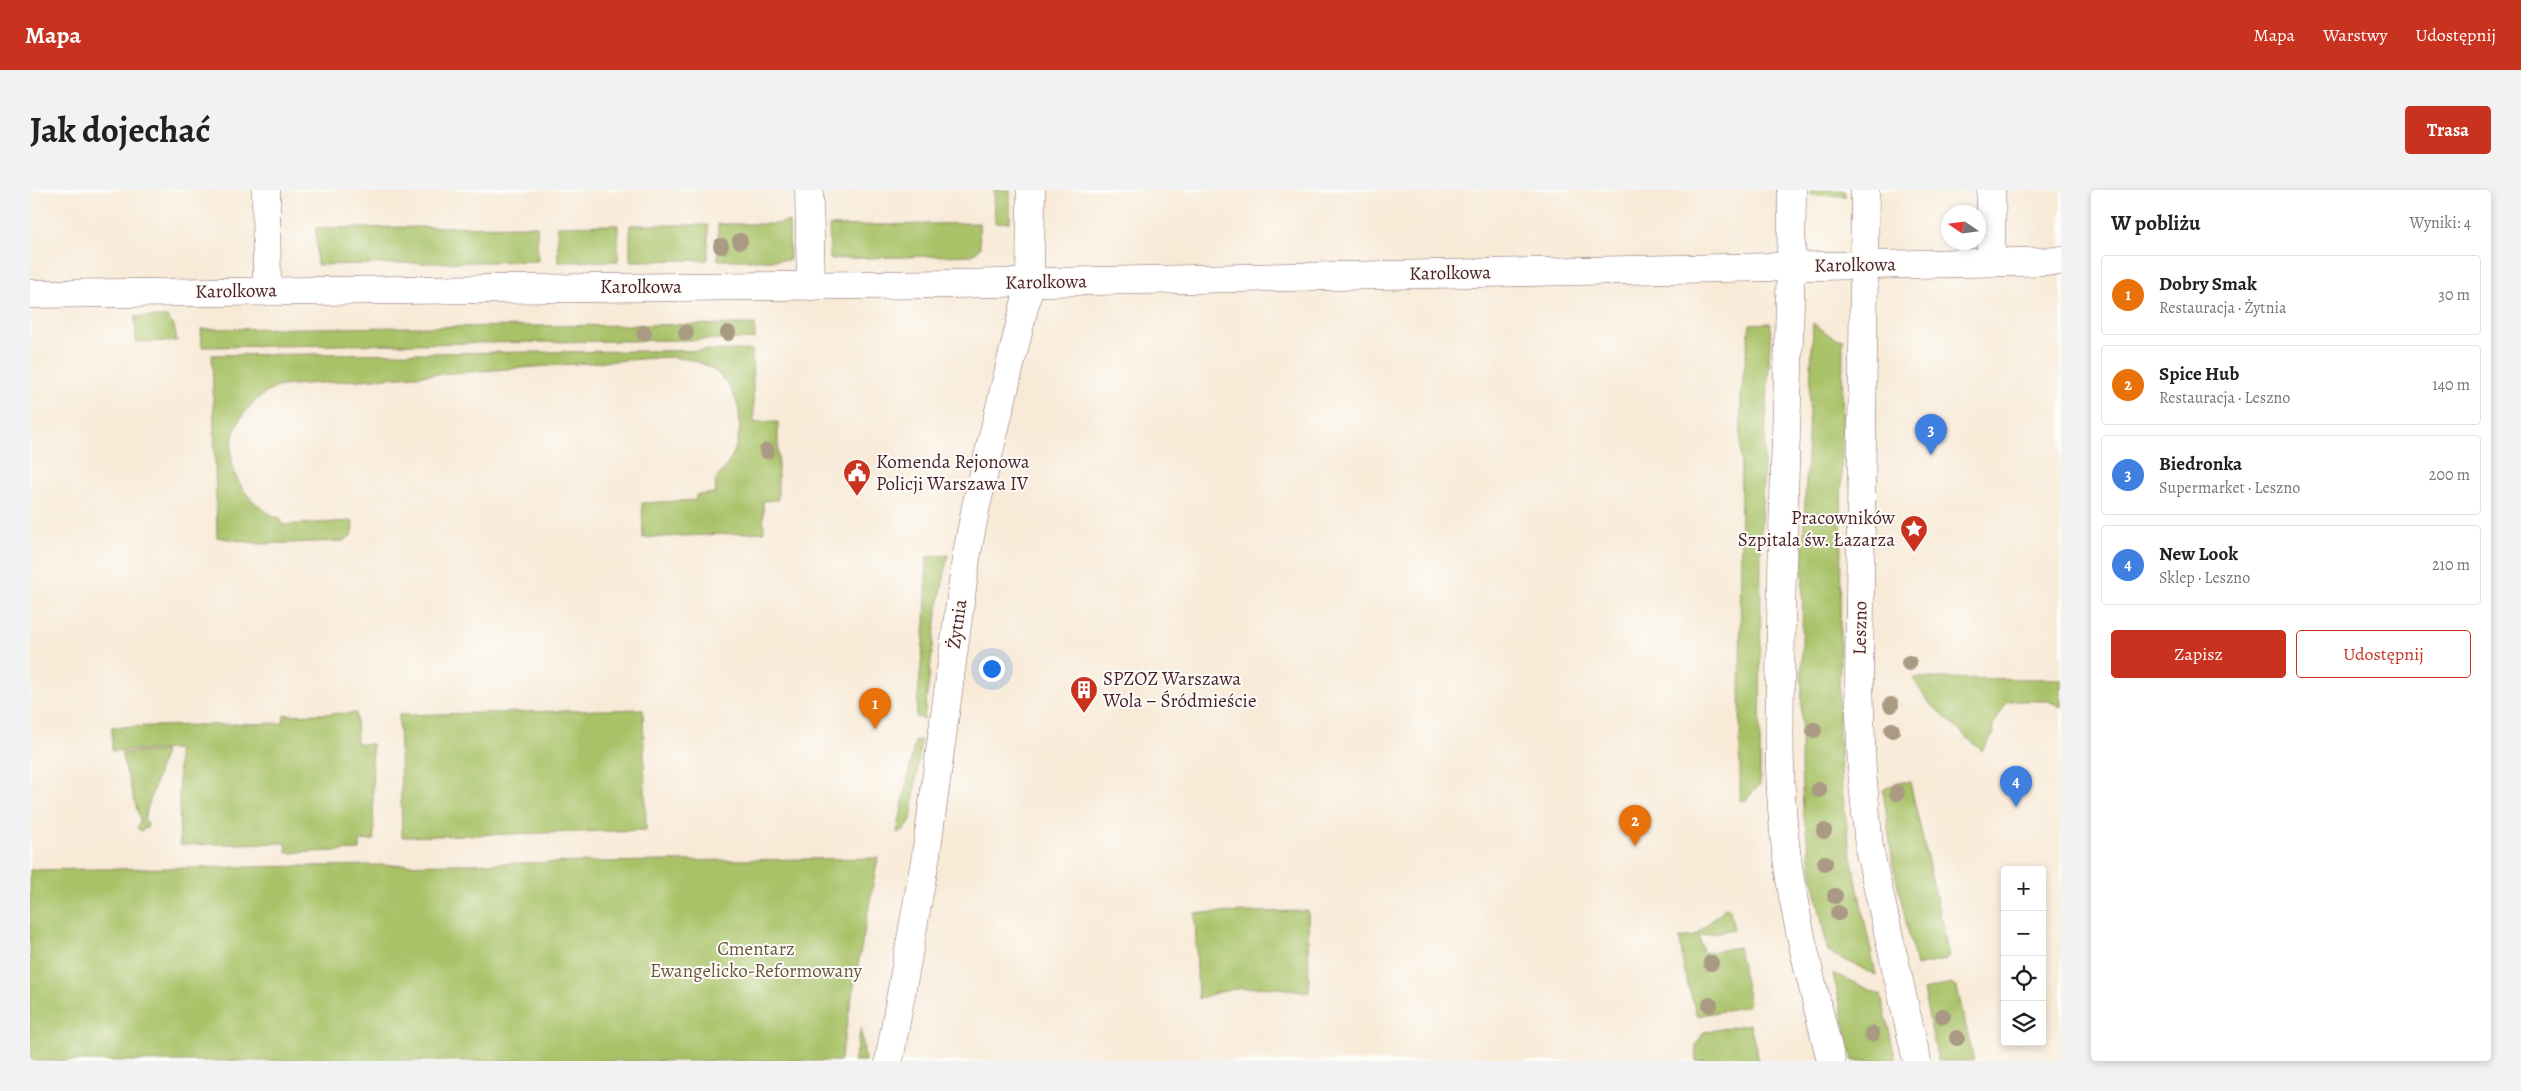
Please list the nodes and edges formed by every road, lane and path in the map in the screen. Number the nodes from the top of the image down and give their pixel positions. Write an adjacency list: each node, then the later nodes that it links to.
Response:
1 (266, 190): 13 (street)
2 (809, 190): 12 (street)
3 (1032, 190): 11 (street, Żytnia)
4 (1792, 190): 10 (street)
5 (1865, 190): 9 (street, Leszno)
6 (1992, 190): 8 (street)
7 (2061, 261): 8 (street, Karolkowa)
8 (1991, 262): 9 (street, Karolkowa)
9 (1865, 264): 10 (street, Karolkowa); 17 (street, Leszno)
10 (1792, 266): 11 (street, Karolkowa); 16 (street)
11 (1030, 283): 12 (street, Karolkowa); 15 (street, Żytnia)
12 (811, 286): 13 (street, Karolkowa)
13 (268, 290): 14 (street, Karolkowa)
14 (30, 294)
15 (889, 1061)
16 (1831, 1061)
17 (1917, 1061)

